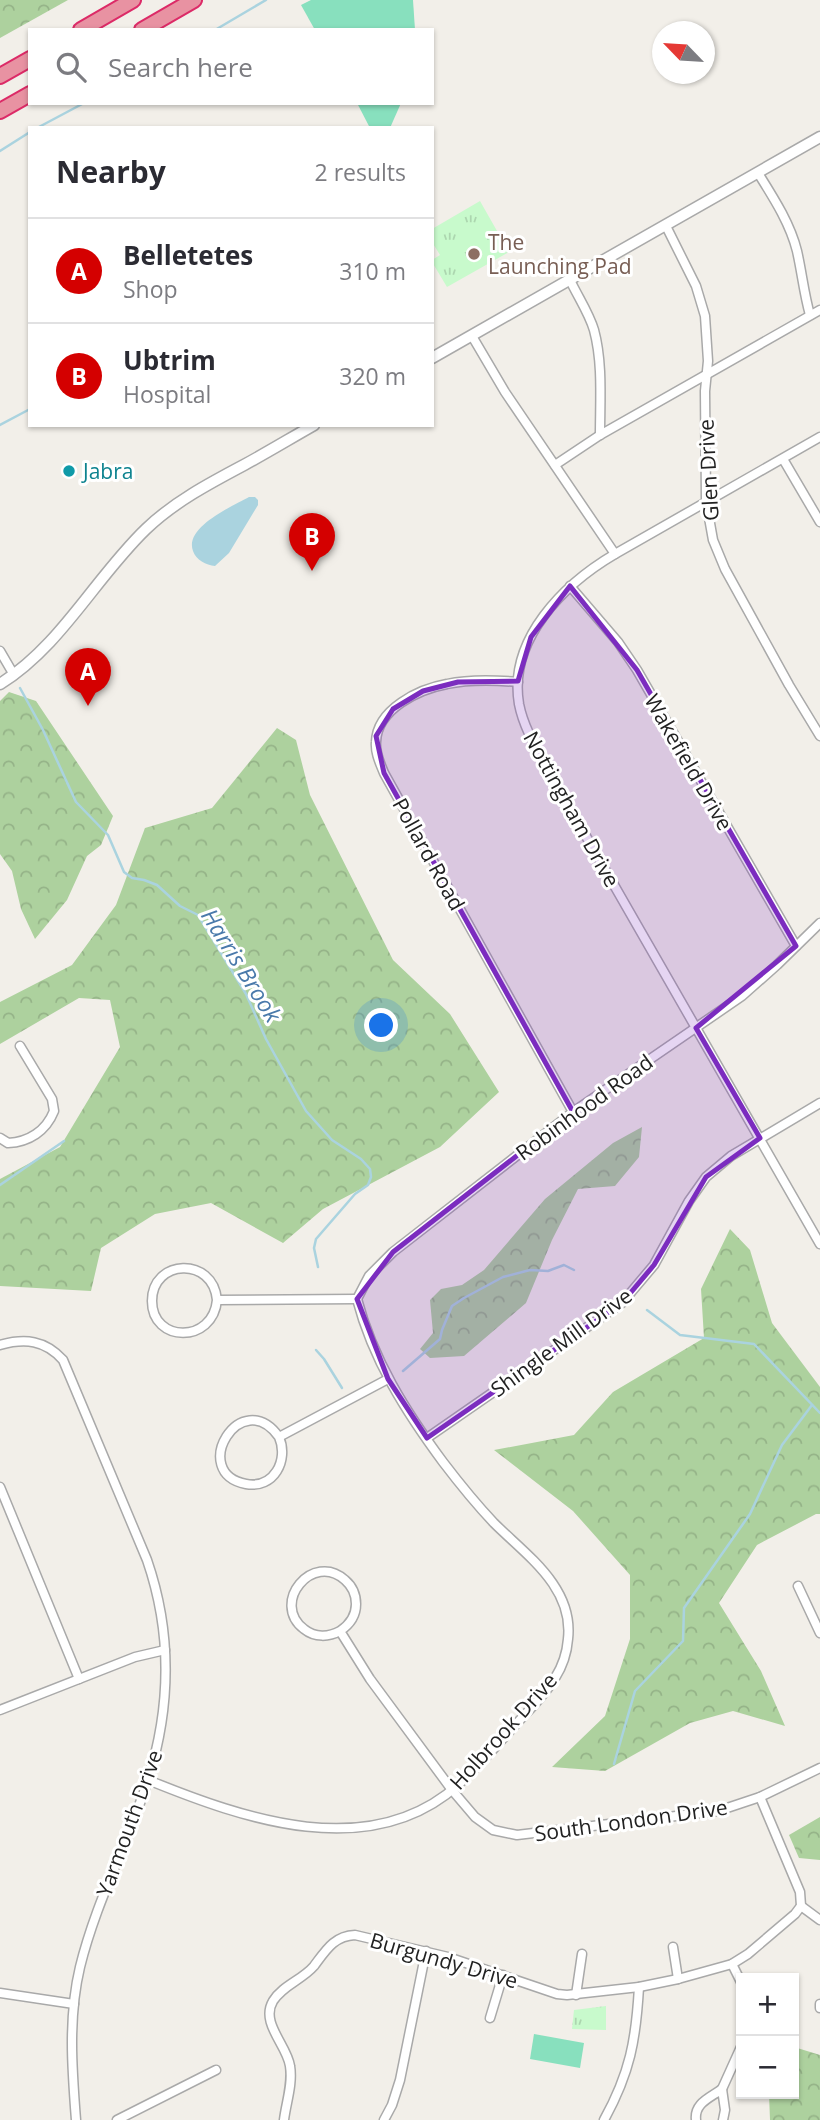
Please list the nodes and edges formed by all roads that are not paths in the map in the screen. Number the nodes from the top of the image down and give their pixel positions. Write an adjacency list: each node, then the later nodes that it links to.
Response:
1 (133, 0): 3 (highway)
2 (194, 0): 4 (highway)
3 (84, 28)
4 (145, 28)
5 (28, 60): 6 (highway)
6 (0, 76)
7 (28, 95): 8 (highway)
8 (0, 111)
9 (820, 137): 10 (street)
10 (758, 173): 11 (street); 14 (street)
11 (666, 226): 12 (street); 17 (street, Glen Drive)
12 (570, 280): 15 (street); 19 (street)
13 (820, 310): 14 (street)
14 (810, 316): 17 (street)
15 (472, 336): 16 (street); 22 (street)
16 (434, 357)
17 (706, 375): 19 (street); 23 (street, Glen Drive)
18 (310, 427): 28 (street)
19 (600, 435): 22 (street)
20 (820, 437): 21 (street, Nottingham Drive)
21 (783, 459): 23 (street, Nottingham Drive); 24 (street)
22 (555, 465): 25 (street)
23 (706, 501): 25 (street, Nottingham Drive); 31 (street, Glen Drive)
24 (820, 522)
25 (615, 554): 26 (street, Nottingham Drive)
26 (570, 586): 29 (street, Nottingham Drive); 33 (street, Wakefield Drive)
27 (0, 651): 28 (street)
28 (14, 675): 30 (street)
29 (518, 682): 34 (street, Nottingham Drive); 37 (street, Pollard Road)
30 (0, 684)
31 (820, 736)
32 (820, 923): 33 (street, Robinhood Road)
33 (796, 946): 34 (street, Robinhood Road)
34 (696, 1028): 37 (street, Robinhood Road); 39 (street, Nottingham Drive)
35 (20, 1046): 38 (street)
36 (820, 1103): 39 (street, Shingle Mill Drive)
37 (573, 1112): 41 (street, Robinhood Road)
38 (0, 1138)
39 (761, 1138): 40 (street, Nottingham Drive); 46 (street, Shingle Mill Drive)
40 (820, 1244)
41 (357, 1299): 42 (street); 44 (street, Holbrook Drive)
42 (217, 1300): 42 (street)
43 (0, 1345): 51 (street, Yarmouth Drive)
44 (388, 1379): 45 (street); 46 (street, Holbrook Drive)
45 (279, 1437): 45 (street)
46 (427, 1438): 56 (street, Holbrook Drive)
47 (0, 1487): 52 (street)
48 (798, 1586): 50 (street)
49 (340, 1631): 49 (street); 56 (street, South London Drive)
50 (820, 1633)
51 (165, 1650): 52 (street); 55 (street, Yarmouth Drive)
52 (79, 1679): 53 (street)
53 (0, 1710)
54 (820, 1768): 57 (street, South London Drive)
55 (148, 1780): 56 (street, Holbrook Drive); 70 (street, Yarmouth Drive)
56 (452, 1790): 57 (street, South London Drive)
57 (760, 1797): 58 (street)
58 (801, 1906): 59 (street); 63 (street, Burgundy Drive)
59 (820, 1920)
60 (673, 1947): 66 (street)
61 (426, 1951): 65 (street, Burgundy Drive); 77 (street, Burgundy Drive); 78 (street)
62 (582, 1954): 69 (street)
63 (732, 1964): 64 (street); 66 (street, Burgundy Drive)
64 (736, 1973)
65 (503, 1975): 69 (street, Burgundy Drive); 71 (street)
66 (678, 1979): 67 (street, Burgundy Drive)
67 (639, 1987): 69 (street, Burgundy Drive); 79 (street)
68 (0, 1993): 70 (street)
69 (576, 1995)
70 (74, 2004): 75 (street, Yarmouth Drive)
71 (490, 2018)
72 (736, 2058): 74 (street)
73 (216, 2070): 76 (street)
74 (722, 2089): 80 (street); 81 (street)
75 (76, 2120)
76 (117, 2120)
77 (284, 2120)
78 (384, 2120)
79 (604, 2120)
80 (696, 2120)
81 (723, 2120)

